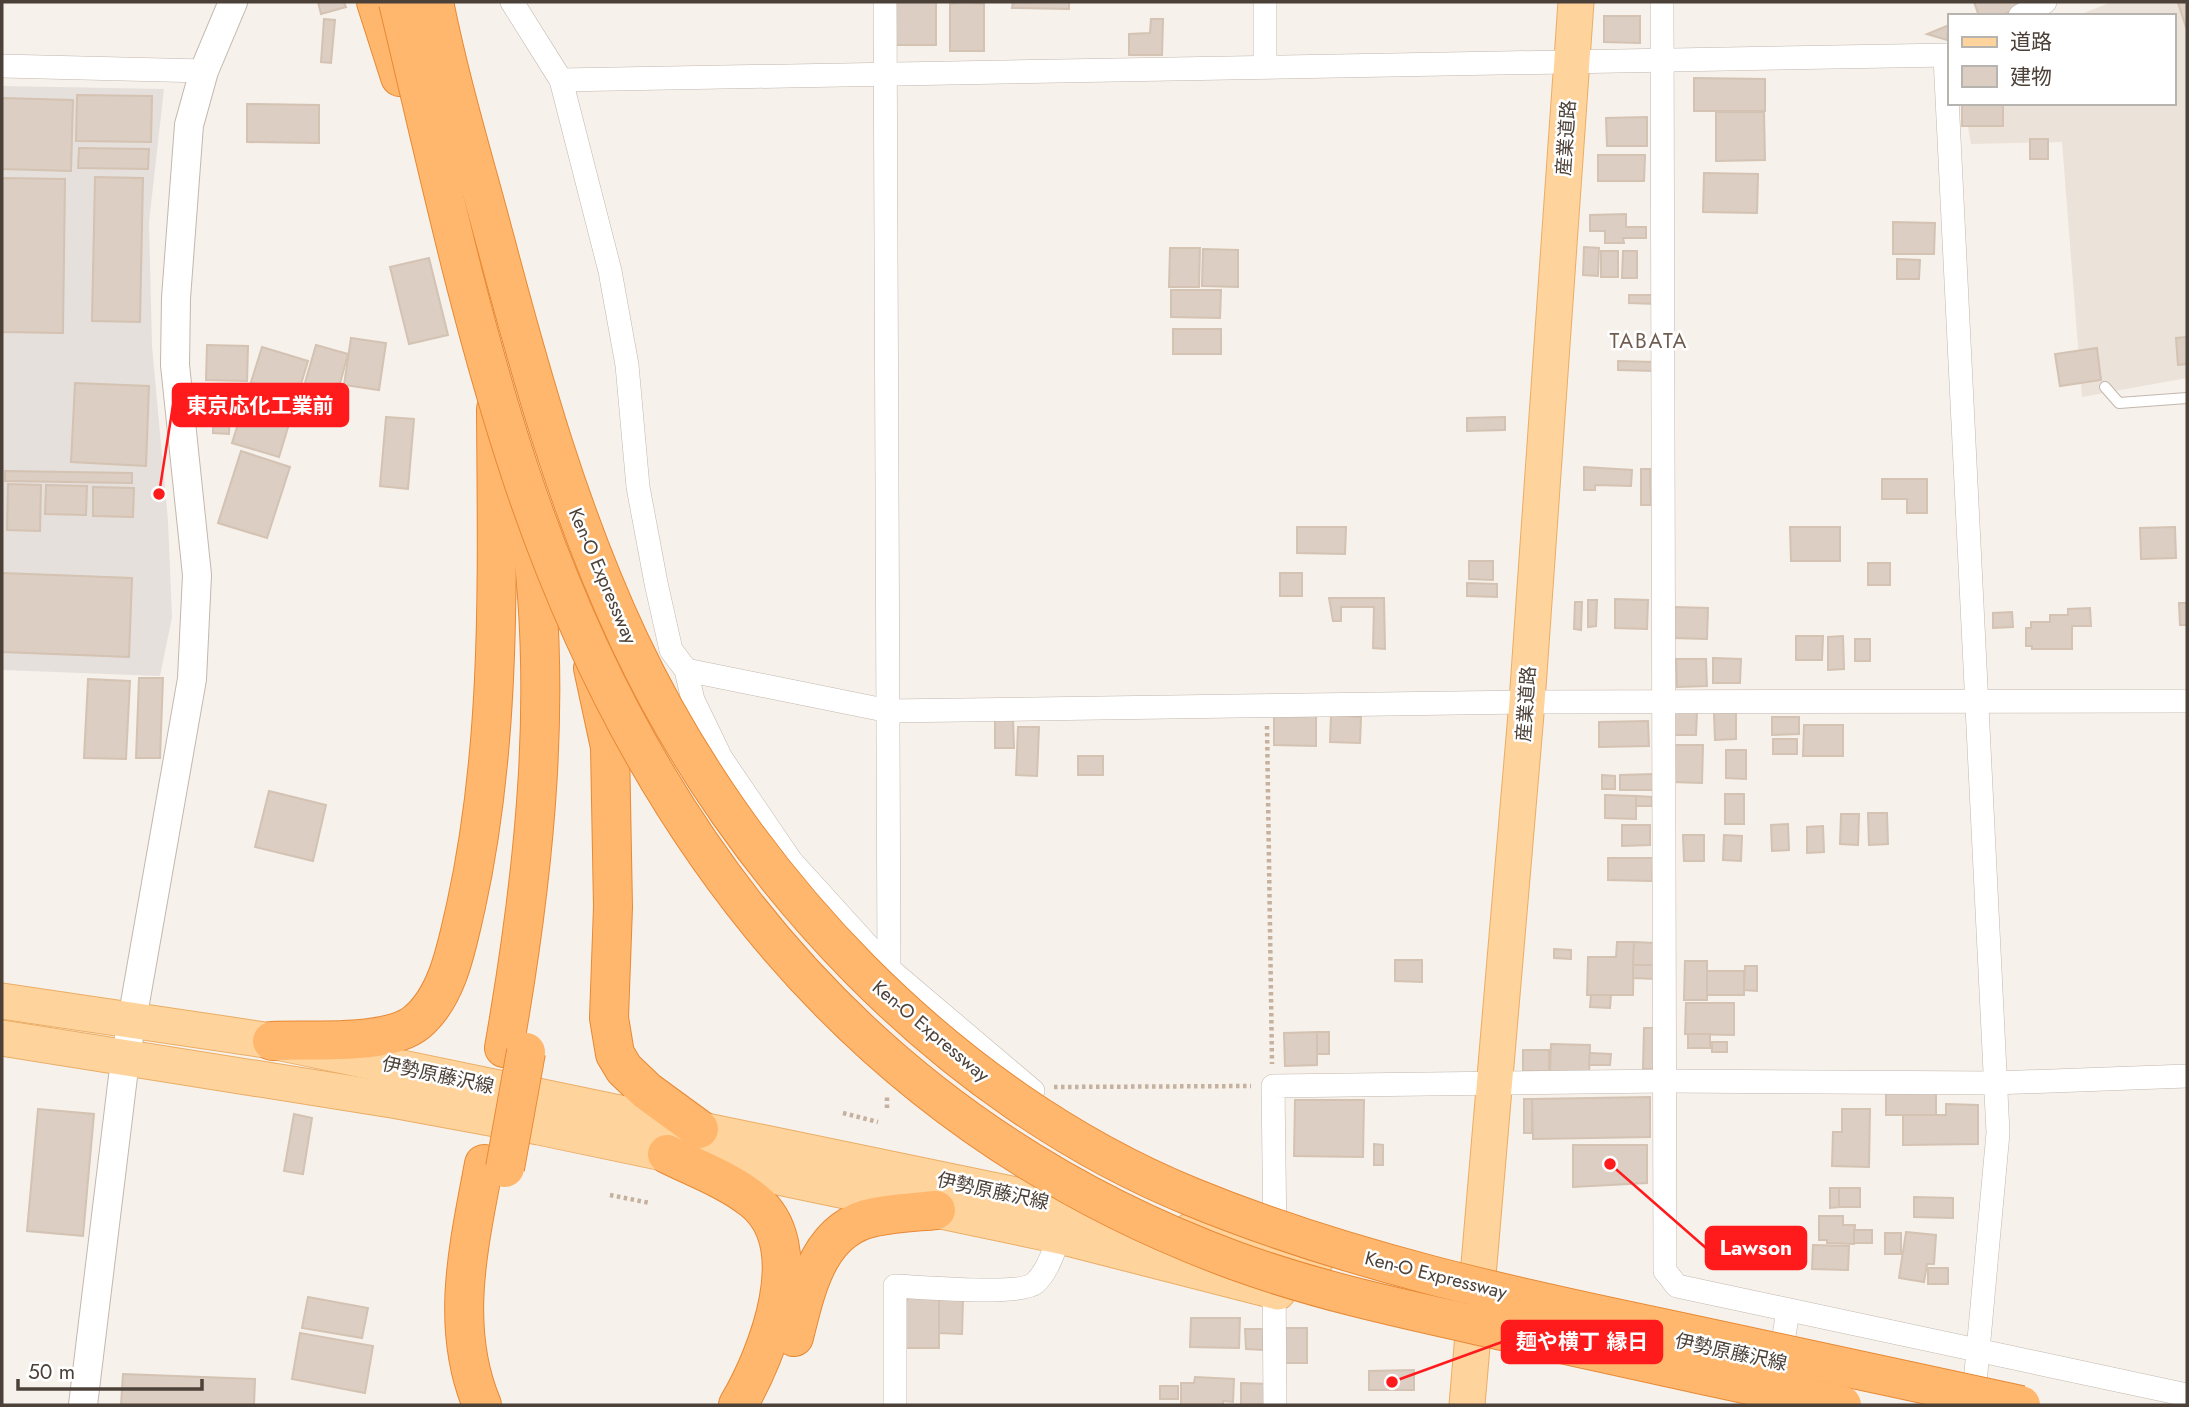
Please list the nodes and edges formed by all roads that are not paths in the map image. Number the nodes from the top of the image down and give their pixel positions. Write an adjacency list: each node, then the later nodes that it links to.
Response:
1 (233, 2): 18 (street)
2 (376, 2): 24 (highway)
3 (398, 2): 67 (highway, Ken-O Expressway, bridge)
4 (434, 2): 69 (highway, Ken-O Expressway, bridge)
5 (453, 2): 26 (highway)
6 (512, 2): 21 (street)
7 (885, 2): 19 (street)
8 (1265, 2): 17 (street)
9 (1576, 2): 14 (main road, 産業道路)
10 (1662, 2): 15 (street)
11 (2045, 2): 12 (street)
12 (2024, 14)
13 (1947, 56): 15 (street); 20 (street)
14 (1571, 60): 15 (street); 17 (street); 29 (main road, 産業道路)
15 (1662, 60): 30 (street)
16 (2, 66): 18 (street)
17 (1265, 66): 19 (street)
18 (204, 71): 35 (street)
19 (886, 74): 21 (street); 32 (street)
20 (1948, 79)
21 (561, 80): 27 (street)
22 (1949, 105): 31 (street)
23 (2105, 387): 25 (lane)
24 (495, 394): 37 (highway); 38 (highway)
25 (2187, 398)
26 (555, 499): 38 (highway); 44 (highway)
27 (686, 670): 32 (street); 33 (street)
28 (2187, 701): 31 (street)
29 (1527, 702): 30 (street); 32 (street); 43 (main road, 産業道路)
30 (1662, 702): 31 (street); 41 (street)
31 (1975, 702): 42 (street)
32 (889, 711): 33 (street)
33 (889, 969): 48 (street)
34 (2, 1001): 35 (main road, 伊勢原藤沢線)
35 (131, 1021): 37 (main road, 伊勢原藤沢線); 39 (street)
36 (2, 1038): 39 (main road, 伊勢原藤沢線)
37 (272, 1041): 44 (main road, 伊勢原藤沢線)
38 (515, 1050): 46 (highway, bridge)
39 (125, 1060): 45 (main road, 伊勢原藤沢線); 58 (street)
40 (2187, 1076): 42 (street)
41 (1665, 1081): 42 (street); 43 (street); 53 (street)
42 (1995, 1083): 55 (street)
43 (1494, 1084): 50 (street); 52 (main road, 産業道路)
44 (699, 1129): 48 (main road, 伊勢原藤沢線)
45 (667, 1154): 47 (main road, 伊勢原藤沢線); 61 (highway)
46 (495, 1166): 59 (highway); 60 (highway)
47 (936, 1210): 49 (main road, 伊勢原藤沢線); 62 (highway)
48 (1089, 1211): 50 (main road, 伊勢原藤沢線)
49 (1060, 1236): 51 (main road, 伊勢原藤沢線); 63 (street)
50 (1275, 1248): 51 (street); 52 (main road, 伊勢原藤沢線)
51 (1274, 1291): 54 (main road, 伊勢原藤沢線); 64 (street)
52 (1475, 1297): 54 (main road, 産業道路); 56 (main road, 伊勢原藤沢線)
53 (1788, 1310): 55 (street); 56 (street)
54 (1472, 1333): 65 (main road, 産業道路); 66 (main road, 伊勢原藤沢線)
55 (1976, 1350): 57 (street); 68 (street)
56 (1780, 1362): 68 (main road, 伊勢原藤沢線)
57 (2187, 1395)
58 (82, 1405)
59 (482, 1405)
60 (511, 1405)
61 (738, 1405)
62 (767, 1405)
63 (895, 1405)
64 (1275, 1405)
65 (1466, 1405)
66 (1804, 1405)
67 (1842, 1405)
68 (1975, 1405)
69 (2021, 1405)

